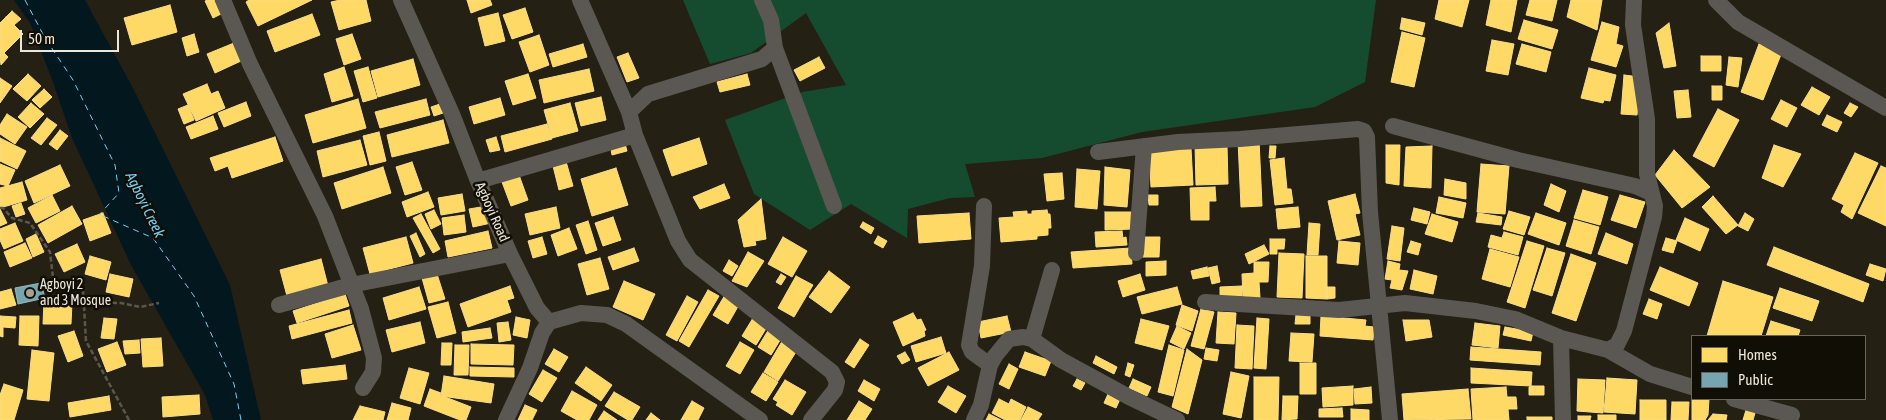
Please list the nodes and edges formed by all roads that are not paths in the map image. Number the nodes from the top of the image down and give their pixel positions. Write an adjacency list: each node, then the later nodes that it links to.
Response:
1 (223, 0): 21 (street)
2 (400, 0): 14 (street, Agboyi Road)
3 (580, 0): 9 (street)
4 (762, 0): 7 (street)
5 (1634, 0): 15 (street)
6 (1716, 0): 8 (street)
7 (775, 48): 9 (street); 16 (street)
8 (1886, 108)
9 (629, 112): 11 (street)
10 (1393, 126): 15 (street)
11 (635, 135): 14 (street); 36 (street)
12 (1144, 146): 13 (street); 18 (street); 24 (street)
13 (1098, 152)
14 (478, 182): 19 (street, Agboyi Road)
15 (1651, 193): 28 (street)
16 (834, 206)
17 (984, 206): 29 (street)
18 (1136, 253)
19 (510, 254): 21 (street); 25 (street, Agboyi Road)
20 (1052, 270): 27 (street)
21 (351, 285): 23 (street); 31 (street)
22 (1205, 302): 24 (street)
23 (279, 305)
24 (1380, 306): 26 (street); 39 (street)
25 (549, 322): 34 (street); 35 (street)
26 (1561, 338): 28 (street); 40 (street)
27 (1032, 339): 29 (street); 38 (street)
28 (1608, 350): 30 (street)
29 (990, 365): 37 (street)
30 (1691, 387)
31 (364, 388)
32 (1738, 400): 33 (street)
33 (1792, 415)
34 (506, 420)
35 (760, 420)
36 (811, 420)
37 (974, 420)
38 (1177, 420)
39 (1390, 420)
40 (1563, 420)

